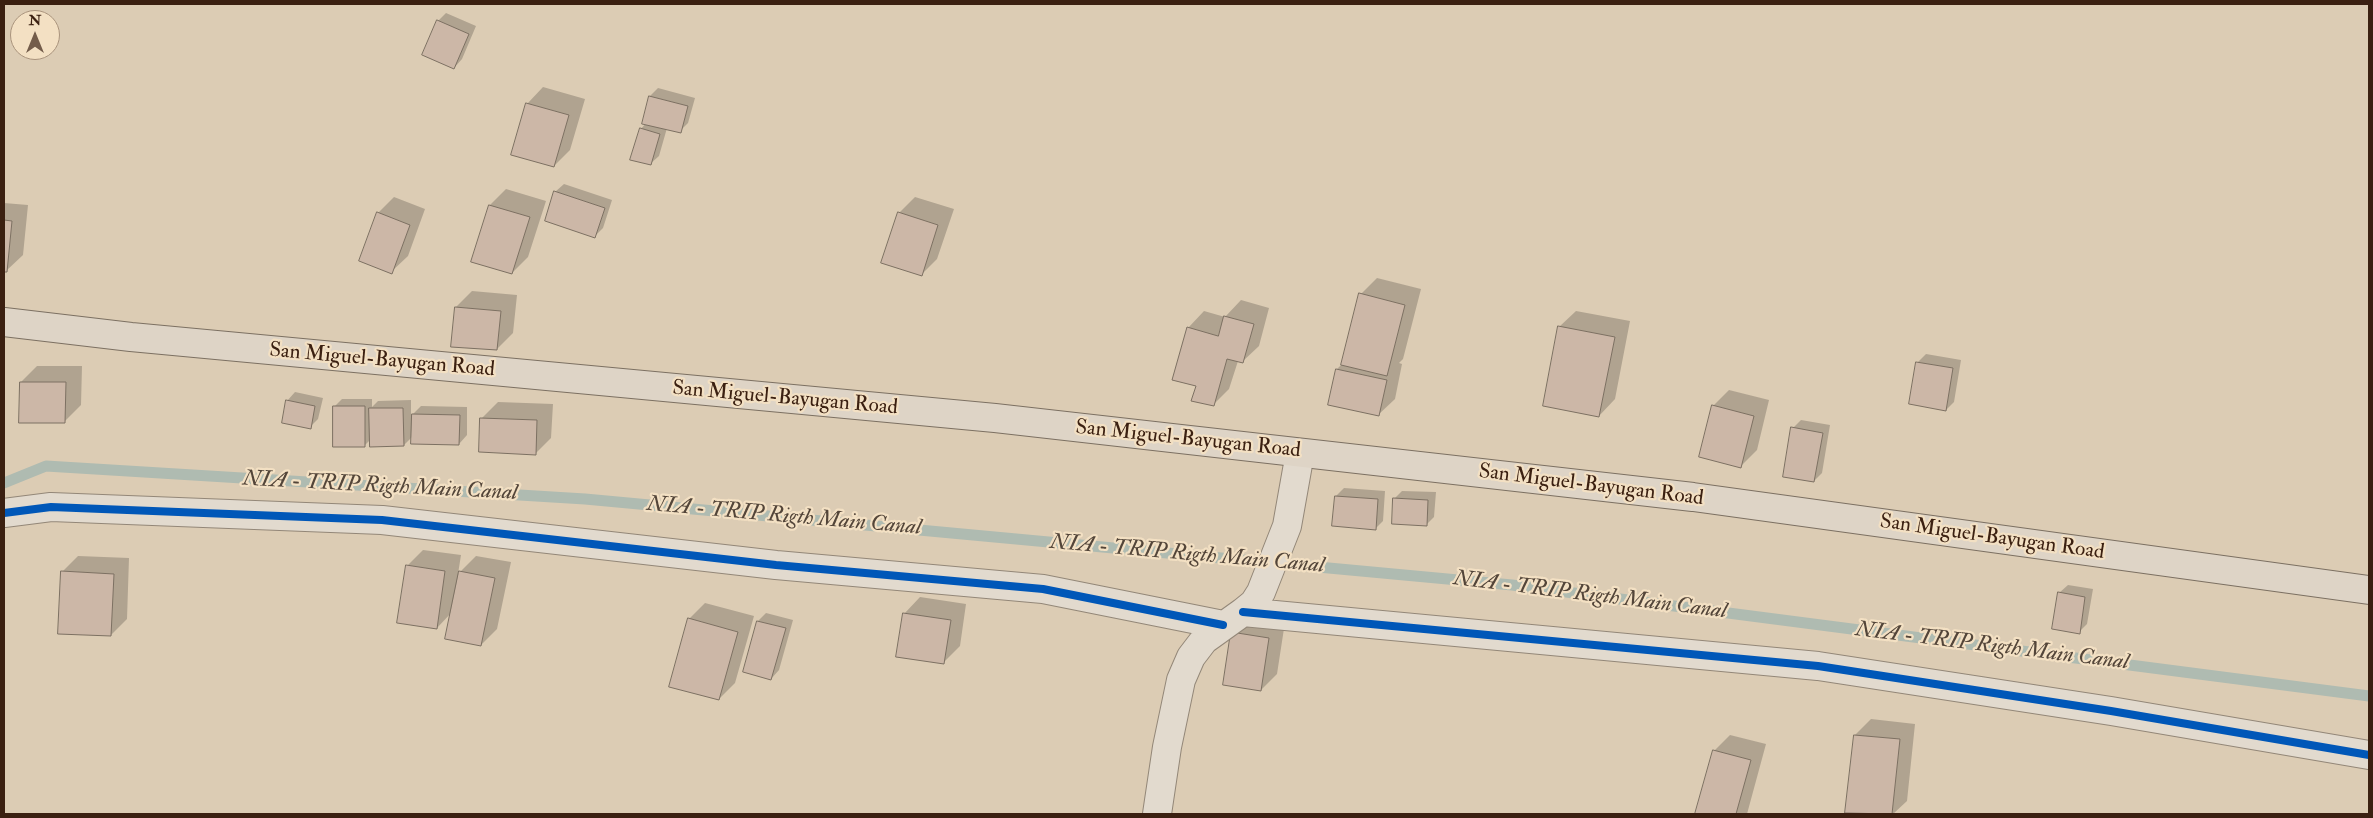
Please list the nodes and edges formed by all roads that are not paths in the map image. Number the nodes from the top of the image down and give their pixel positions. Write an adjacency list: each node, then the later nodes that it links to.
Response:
1 (4, 322): 2 (main road, San Miguel-Bayugan Road)
2 (1300, 453): 4 (main road, San Miguel-Bayugan Road); 5 (street)
3 (4, 513): 5 (street)
4 (2369, 590)
5 (1233, 619): 6 (street); 7 (street)
6 (2369, 755)
7 (1157, 814)

